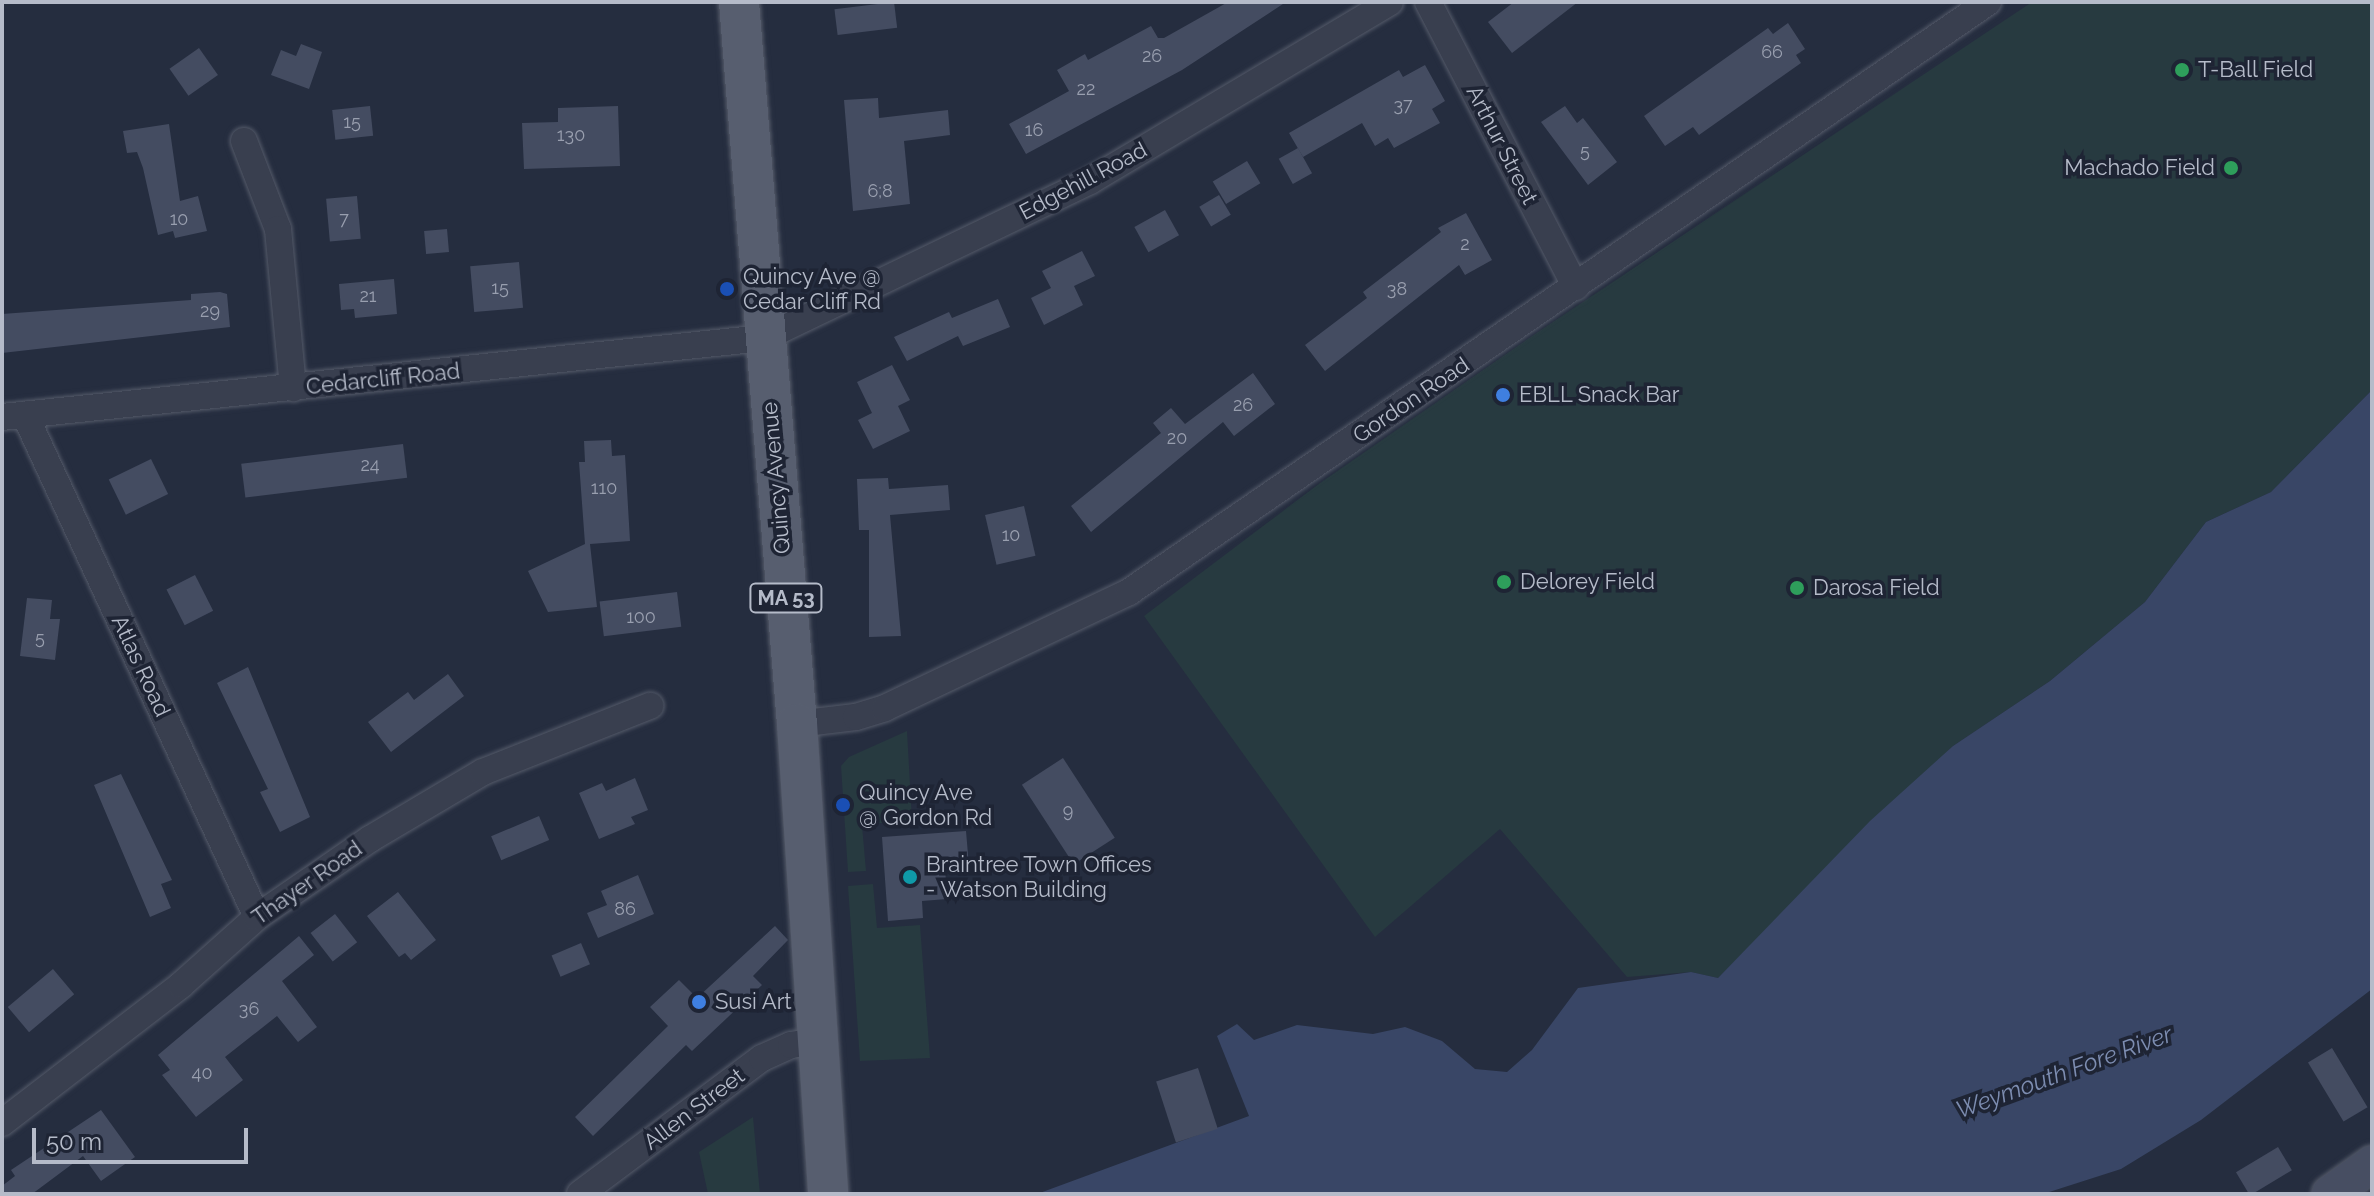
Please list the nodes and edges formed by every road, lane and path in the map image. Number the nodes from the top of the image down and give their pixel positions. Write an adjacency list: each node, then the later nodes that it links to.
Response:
1 (739, 2): 7 (main road, Quincy Avenue / MA 53)
2 (1390, 2): 7 (street, Edgehill Road)
3 (1428, 2): 6 (street, Arthur Street)
4 (1988, 2): 6 (street, Gordon Road)
5 (244, 141): 8 (street)
6 (1576, 287): 11 (street, Gordon Road)
7 (764, 338): 8 (street, Cedarcliff Road); 11 (main road, Quincy Avenue / MA 53)
8 (293, 388): 9 (street, Cedarcliff Road)
9 (13, 416): 12 (street, Atlas Road)
10 (650, 706): 12 (street, Thayer Road)
11 (797, 724): 13 (main road, Quincy Avenue / MA 53)
12 (257, 917): 14 (street, Thayer Road)
13 (817, 1041): 16 (street, Allen Street); 17 (main road, Quincy Avenue / MA 53)
14 (2, 1123)
15 (2372, 1164): 18 (main road)
16 (580, 1194)
17 (828, 1194)
18 (2330, 1194)

